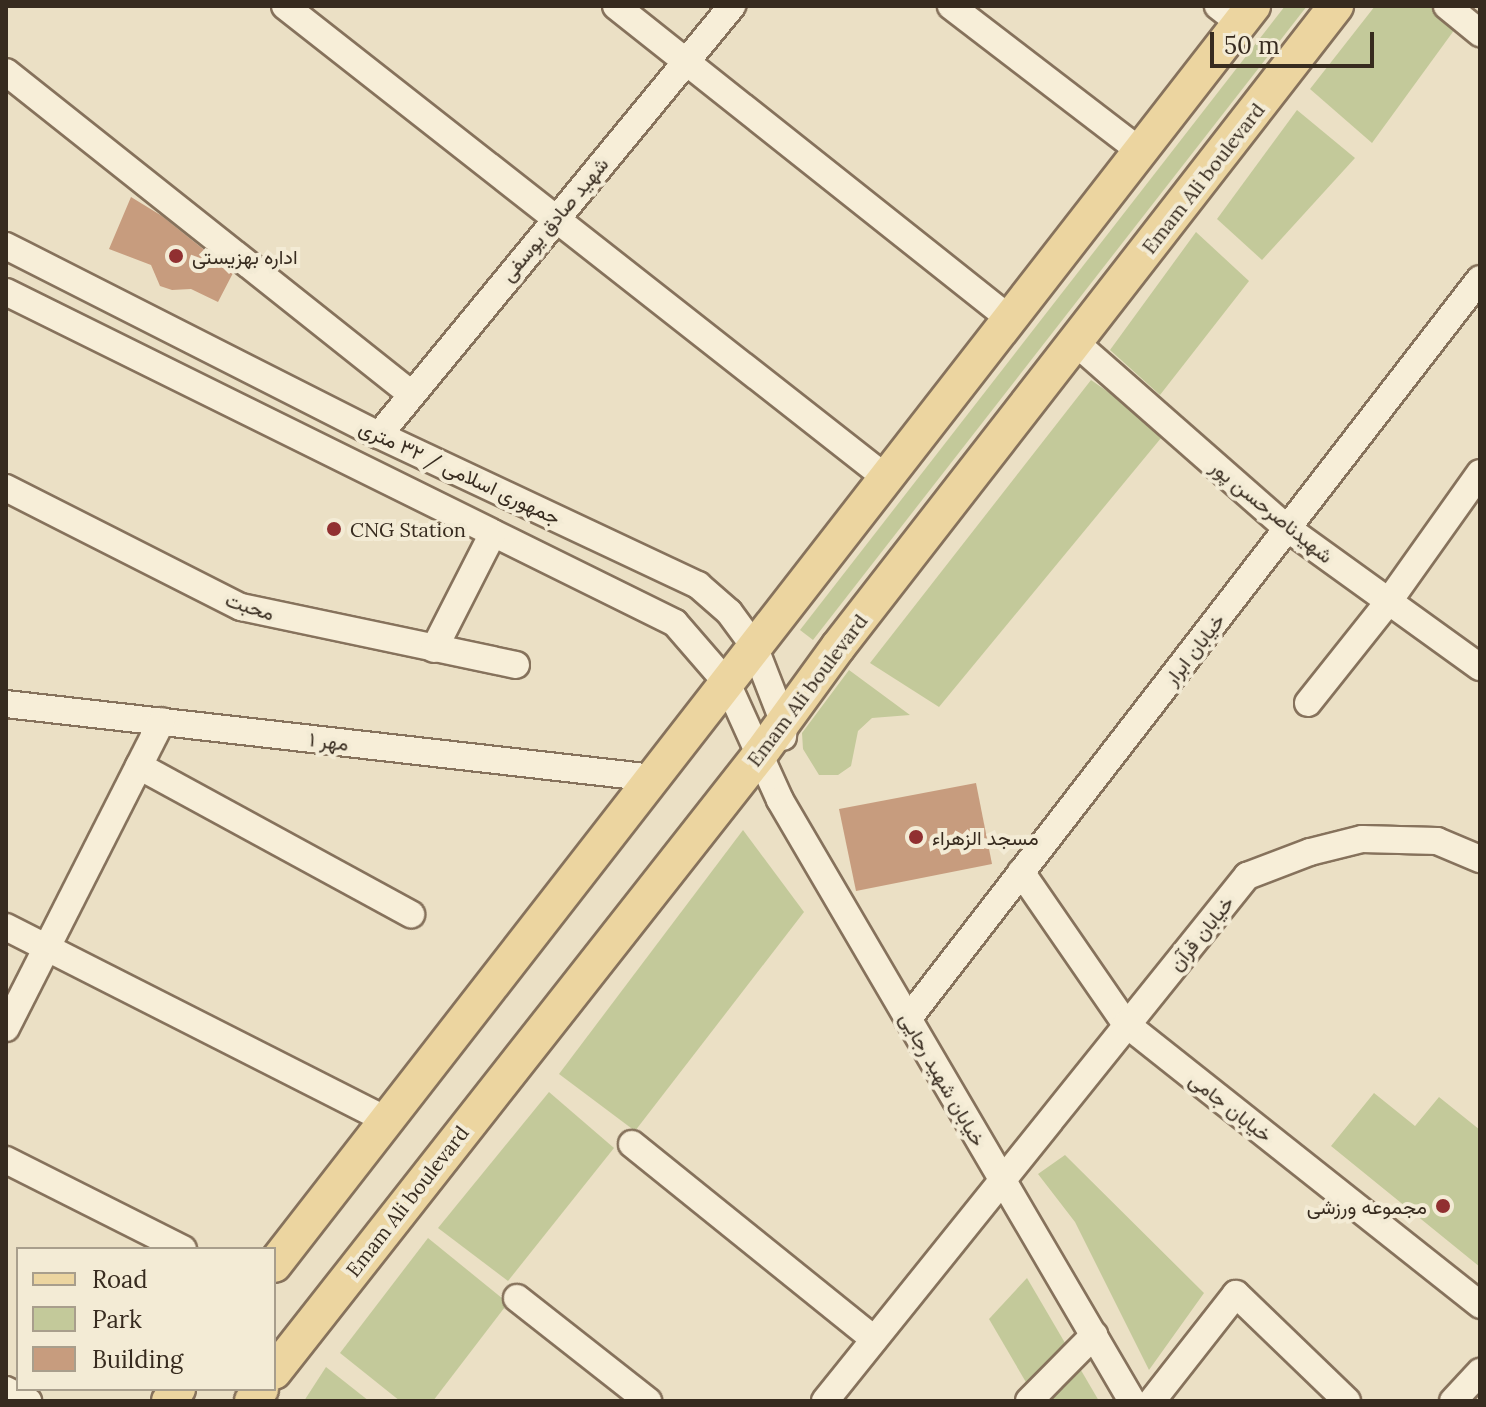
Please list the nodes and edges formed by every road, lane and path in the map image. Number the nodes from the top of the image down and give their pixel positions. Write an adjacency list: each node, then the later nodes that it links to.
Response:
1 (285, 6): 12 (street)
2 (616, 6): 9 (street)
3 (732, 6): 9 (street, شهید صادق یوسفی)
4 (951, 6): 11 (street)
5 (1336, 6): 17 (main road, Emam Ali boulevard)
6 (1447, 6): 8 (street)
7 (1237, 12): 11 (main road)
8 (1480, 33)
9 (686, 59): 12 (street, شهید صادق یوسفی); 16 (street)
10 (6, 72): 18 (street)
11 (1140, 151): 16 (main road)
12 (556, 218): 18 (street, شهید صادق یوسفی); 21 (street)
13 (6, 246): 19 (street, جمهوری اسلامی / ۳۲ متری)
14 (1480, 279): 23 (street, خیابان ابرار)
15 (6, 292): 24 (street, جمهوری اسلامی / ۳۲ متری)
16 (1010, 319): 21 (main road)
17 (1075, 342): 23 (street, شهیدناصرحسن پور); 34 (main road, Emam Ali boulevard)
18 (410, 393): 19 (street, شهید صادق یوسفی)
19 (379, 435): 26 (street, جمهوری اسلامی / ۳۲ متری)
20 (1480, 473): 25 (street)
21 (886, 478): 26 (main road)
22 (6, 488): 27 (street, محبت)
23 (1287, 528): 25 (street, شهیدناصرحسن پور); 40 (street, خیابان ابرار)
24 (493, 533): 27 (street); 30 (street, جمهوری اسلامی / ۳۲ متری)
25 (1389, 601): 29 (street, شهیدناصرحسن پور); 31 (street)
26 (754, 646): 30 (main road); 34 (street, جمهوری اسلامی / ۳۲ متری)
27 (434, 649): 28 (street, محبت)
28 (516, 665)
29 (1480, 667)
30 (727, 683): 35 (street, جمهوری اسلامی / ۳۲ متری); 37 (main road)
31 (1308, 703)
32 (6, 704): 33 (street, مهر ۱)
33 (162, 721): 36 (street); 37 (street, مهر ۱)
34 (784, 723): 35 (main road, Emam Ali boulevard); 38 (street, جمهوری اسلامی / ۳۲ متری)
35 (761, 753): 38 (street, خیابان شهید رجایی); 57 (main road, Emam Ali boulevard)
36 (139, 766): 41 (street); 43 (street)
37 (653, 778): 47 (main road)
38 (780, 800): 44 (street, خیابان شهید رجایی)
39 (1480, 859): 45 (street, خیابان قرآن)
40 (1021, 872): 44 (street, خیابان ابرار); 45 (street, خیابان جامی)
41 (411, 914)
42 (6, 927): 43 (street)
43 (47, 948): 46 (street); 47 (street)
44 (908, 1019): 50 (street, خیابان شهید رجایی)
45 (1126, 1024): 50 (street, خیابان قرآن); 54 (street, خیابان جامی)
46 (6, 1028)
47 (387, 1120): 52 (main road)
48 (632, 1144): 56 (street)
49 (6, 1160): 51 (street)
50 (1002, 1178): 55 (street, خیابان شهید رجایی); 56 (street, خیابان قرآن)
51 (179, 1247)
52 (276, 1262)
53 (517, 1298): 61 (street)
54 (1480, 1305)
55 (1094, 1335): 63 (street); 64 (street, خیابان شهید رجایی)
56 (874, 1339): 62 (street, خیابان قرآن)
57 (276, 1369)
58 (1480, 1372): 67 (street)
59 (6, 1390): 60 (street)
60 (28, 1401)
61 (648, 1401)
62 (825, 1401)
63 (1029, 1401)
64 (1132, 1401)
65 (1152, 1401): 66 (street)
66 (1347, 1401)
67 (1453, 1401)

